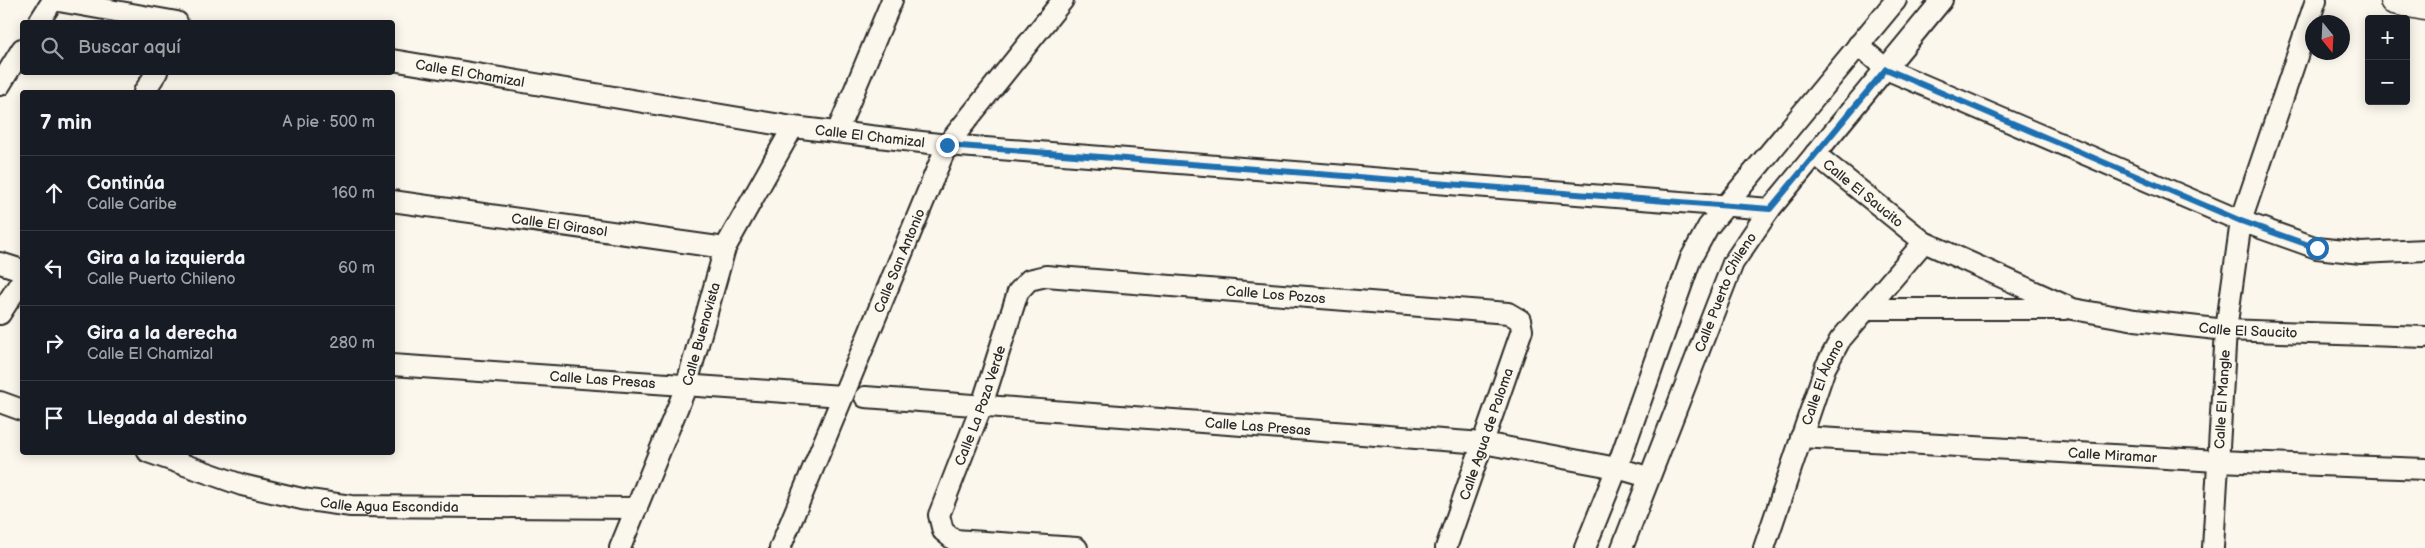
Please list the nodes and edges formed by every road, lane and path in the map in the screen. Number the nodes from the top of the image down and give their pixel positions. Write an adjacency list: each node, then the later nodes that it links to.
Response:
1 (53, 0): 9 (street); 10 (street)
2 (892, 0): 19 (street)
3 (1063, 0): 20 (street, Calle San Antonio)
4 (1896, 0): 11 (street)
5 (1942, 0): 14 (street, Calle Puerto Chileno)
6 (2316, 0): 25 (street, Calle El Mangle)
7 (2394, 0): 8 (main road)
8 (2425, 6)
9 (40, 20)
10 (166, 20)
11 (1858, 45): 14 (street); 23 (street)
12 (20, 52): 16 (street)
13 (395, 60): 18 (street, Calle El Chamizal)
14 (1886, 69): 21 (street, Calle Puerto Chileno); 25 (street)
15 (155, 75): 17 (street)
16 (0, 85)
17 (145, 90)
18 (793, 126): 19 (street, Calle El Chamizal); 27 (street, Calle Buenavista)
19 (836, 132): 20 (street, Calle El Chamizal)
20 (947, 145): 23 (street, Calle El Chamizal); 41 (street, Calle San Antonio)
21 (1815, 154): 24 (street, Calle Puerto Chileno); 26 (street, Calle El Saucito)
22 (395, 201): 27 (street, Calle El Girasol)
23 (1725, 205): 24 (street, Calle El Chamizal); 50 (street)
24 (1770, 209): 52 (street, Calle Puerto Chileno)
25 (2241, 221): 28 (street); 37 (street, Calle El Mangle)
26 (1924, 242): 33 (street, Calle El Álamo); 34 (street, Calle El Saucito)
27 (725, 248): 40 (street, Calle Buenavista)
28 (2425, 250)
29 (0, 263): 30 (street)
30 (20, 269)
31 (1029, 280): 36 (street, Calle Los Pozos); 44 (street, Calle La Poza Verde)
32 (20, 283): 35 (street)
33 (1867, 309): 34 (street, Calle El Saucito); 46 (street, Calle El Álamo)
34 (2073, 309): 37 (street, Calle El Saucito)
35 (0, 314)
36 (1520, 320): 47 (street, Calle Agua de Paloma)
37 (2226, 330): 38 (street, Calle El Saucito); 49 (street, Calle El Mangle)
38 (2425, 337)
39 (395, 364): 40 (street, Calle Las Presas)
40 (686, 387): 41 (street, Calle Las Presas); 53 (street, Calle Buenavista)
41 (842, 396): 55 (street, Calle San Antonio)
42 (865, 397): 44 (street, Calle Las Presas)
43 (0, 402): 45 (street)
44 (982, 405): 47 (street, Calle Las Presas); 56 (street, Calle La Poza Verde)
45 (20, 409)
46 (1801, 437): 49 (street, Calle Miramar); 60 (street, Calle El Álamo)
47 (1483, 443): 50 (street, Calle Las Presas); 57 (street, Calle Agua de Paloma)
48 (157, 455): 53 (street, Calle Agua Escondida)
49 (2218, 461): 51 (street, Calle Miramar); 61 (street, Calle El Mangle)
50 (1617, 468): 52 (street, Calle Las Presas); 58 (street)
51 (2425, 469)
52 (1648, 477): 59 (street, Calle Puerto Chileno)
53 (637, 508): 54 (street, Calle Buenavista)
54 (620, 548)
55 (780, 548)
56 (1077, 548)
57 (1446, 548)
58 (1585, 548)
59 (1622, 548)
60 (1764, 548)
61 (2213, 548)

